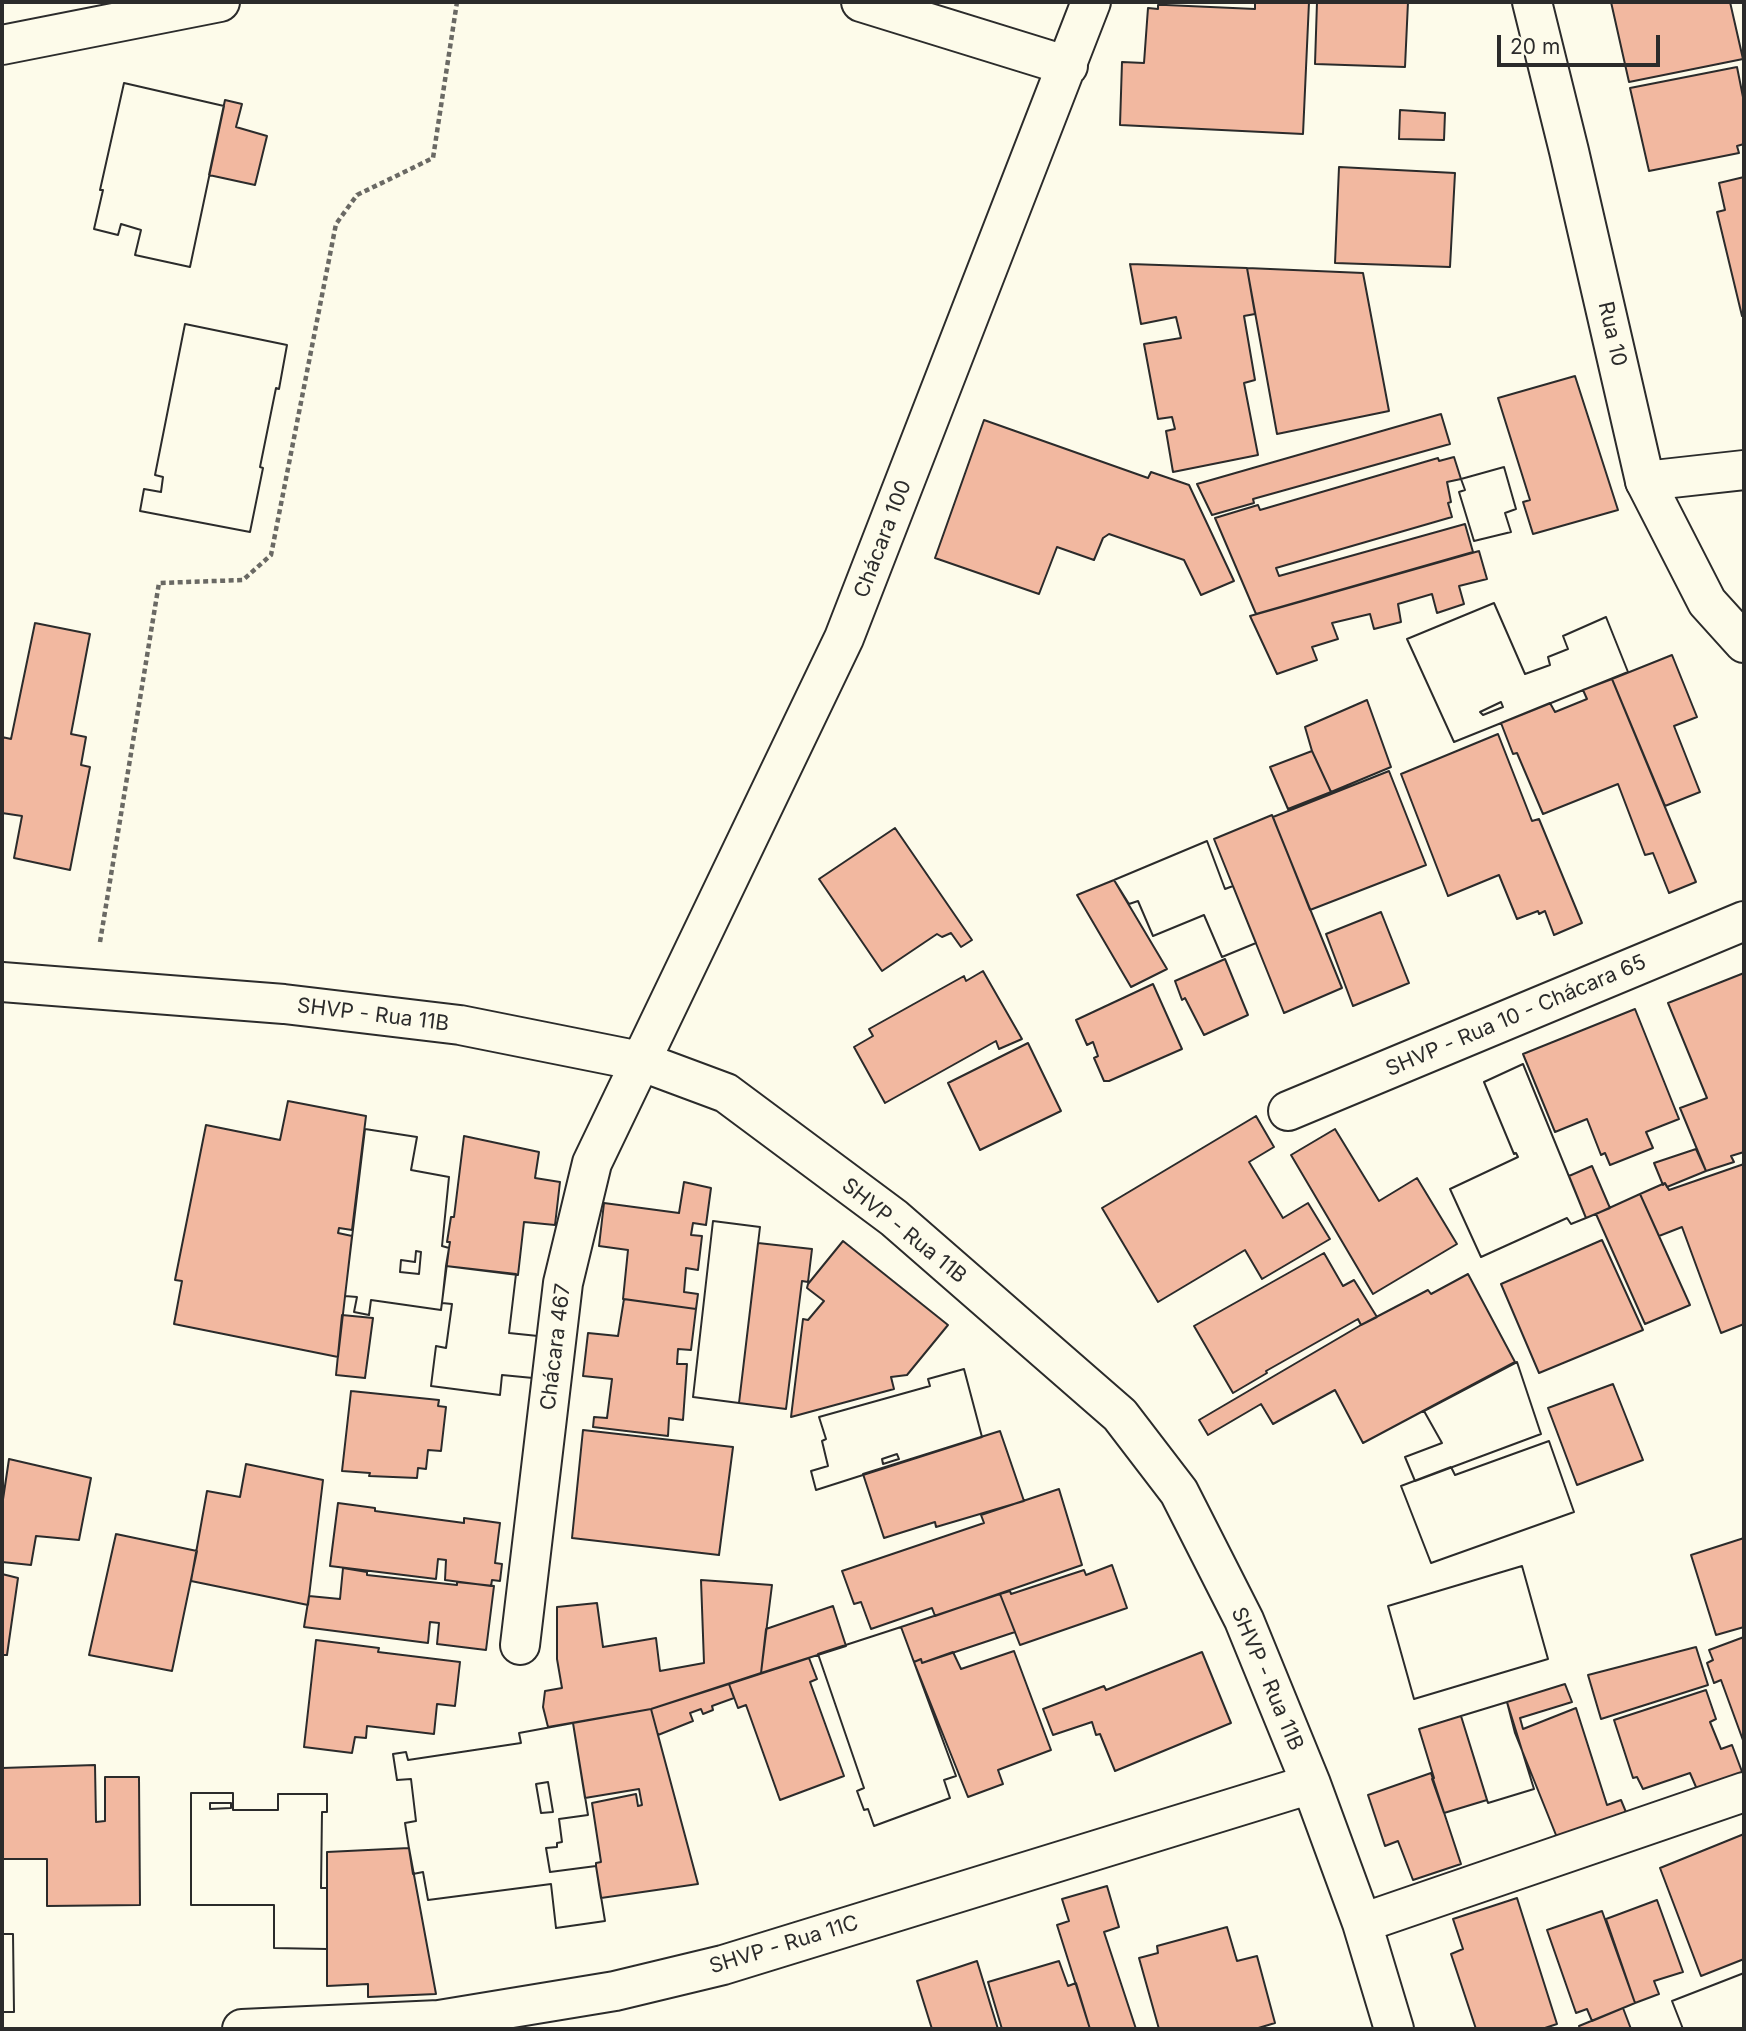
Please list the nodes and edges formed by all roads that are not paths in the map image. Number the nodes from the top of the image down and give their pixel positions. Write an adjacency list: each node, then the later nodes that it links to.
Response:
1 (219, 2): 5 (street)
2 (861, 2): 6 (street)
3 (1091, 2): 6 (street, Chácara 100)
4 (1532, 2): 8 (street, Rua 10)
5 (2, 45)
6 (1068, 66): 12 (street, Chácara 100)
7 (1744, 470): 8 (street)
8 (1645, 481): 9 (street, Rua 10)
9 (1744, 643)
10 (1744, 921): 13 (street, SHVP - Rua 10 - Chácara 65)
11 (2, 982): 12 (street, SHVP - Rua 11B)
12 (640, 1061): 14 (street, Chácara 467); 15 (street, SHVP - Rua 11B)
13 (1288, 1111)
14 (520, 1645)
15 (1311, 1784): 17 (street, SHVP - Rua 11B); 18 (street, SHVP - Rua 11C)
16 (1744, 1792): 17 (street)
17 (1362, 1923): 19 (street, SHVP - Rua 11B)
18 (242, 2029)
19 (1394, 2029)

